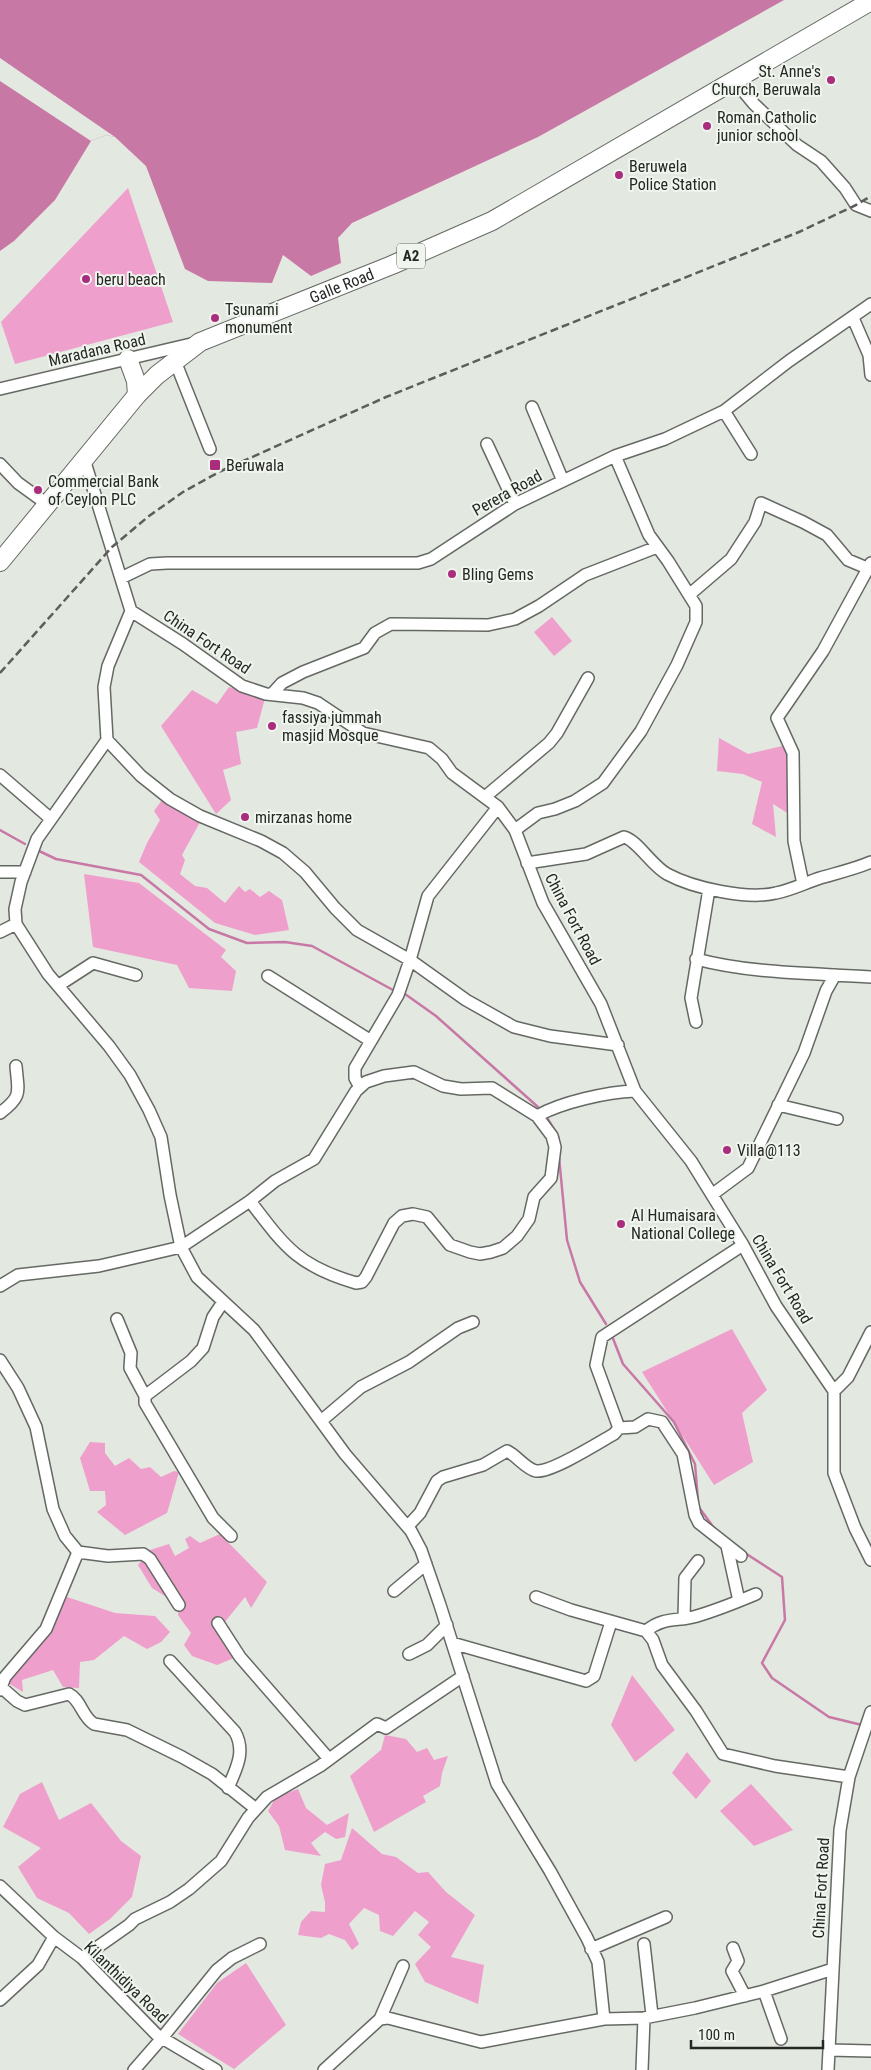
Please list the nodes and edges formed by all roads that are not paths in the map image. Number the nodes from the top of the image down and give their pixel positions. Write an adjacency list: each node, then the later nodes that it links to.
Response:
1 (871, 1): 2 (highway, Galle Road / A2)
2 (734, 80): 3 (street); 6 (highway, Galle Road / A2)
3 (871, 211)
4 (871, 304): 5 (street, Perera Road)
5 (853, 318): 9 (street); 13 (street, Perera Road)
6 (200, 342): 7 (street, Maradana Road); 8 (highway, Galle Road / A2)
7 (128, 359): 10 (street, Maradana Road); 11 (highway)
8 (175, 361): 11 (highway, Galle Road / A2); 15 (street)
9 (871, 375)
10 (0, 389)
11 (137, 395): 18 (highway, Galle Road / A2)
12 (532, 407): 20 (street)
13 (724, 411): 16 (street); 17 (street, Perera Road)
14 (487, 444): 22 (street)
15 (210, 448)
16 (751, 454)
17 (615, 456): 20 (street, Perera Road); 23 (street)
18 (84, 459): 21 (highway, Galle Road / A2); 26 (street)
19 (0, 464): 21 (street)
20 (563, 481): 22 (street, Perera Road)
21 (47, 504): 24 (highway, Galle Road / A2)
22 (515, 504): 26 (street, Perera Road)
23 (657, 547): 27 (street); 30 (street)
24 (0, 562)
25 (869, 565): 27 (street); 41 (street)
26 (121, 578): 28 (street)
27 (689, 595): 36 (street)
28 (131, 611): 30 (street, China Fort Road); 31 (street)
29 (588, 678): 33 (street)
30 (272, 694): 33 (street, China Fort Road)
31 (107, 740): 35 (street); 46 (street)
32 (0, 775): 35 (street)
33 (486, 796): 34 (street, China Fort Road)
34 (498, 807): 36 (street, China Fort Road); 46 (street)
35 (51, 819): 40 (street)
36 (515, 830): 38 (street, China Fort Road)
37 (871, 862): 41 (street)
38 (527, 863): 42 (street); 54 (street, China Fort Road)
39 (0, 872): 40 (street)
40 (25, 872): 43 (street)
41 (803, 884): 42 (street)
42 (709, 889): 45 (street)
43 (16, 924): 44 (street); 51 (street)
44 (0, 932)
45 (696, 959): 47 (street); 52 (street)
46 (410, 960): 53 (street); 54 (street)
47 (834, 974): 50 (street); 58 (street)
48 (136, 975): 51 (street)
49 (268, 976): 53 (street)
50 (871, 977)
51 (59, 985): 65 (street)
52 (696, 1022)
53 (371, 1041): 56 (street)
54 (618, 1045): 57 (street, China Fort Road)
55 (16, 1066): 59 (street)
56 (360, 1087): 60 (street); 63 (street)
57 (635, 1091): 60 (street); 62 (street, China Fort Road)
58 (778, 1105): 61 (street); 62 (street)
59 (0, 1112)
60 (538, 1116): 63 (street)
61 (837, 1119)
62 (713, 1194): 64 (street, China Fort Road)
63 (250, 1201): 65 (street)
64 (743, 1245): 72 (street, China Fort Road); 75 (street)
65 (182, 1247): 66 (street); 67 (street)
66 (0, 1286)
67 (223, 1302): 73 (street); 74 (street)
68 (117, 1319): 73 (street)
69 (473, 1322): 74 (street)
70 (871, 1332): 72 (street)
71 (0, 1360): 79 (street)
72 (834, 1392): 81 (street)
73 (144, 1396): 77 (street)
74 (321, 1420): 76 (street)
75 (618, 1428): 76 (street); 78 (street)
76 (408, 1526): 83 (street)
77 (231, 1536)
78 (727, 1546): 80 (street); 87 (street)
79 (78, 1552): 88 (street); 98 (street)
80 (741, 1556)
81 (871, 1560)
82 (698, 1561): 89 (street)
83 (426, 1564): 84 (street); 92 (street)
84 (394, 1590)
85 (756, 1594): 87 (street)
86 (536, 1597): 90 (street)
87 (739, 1601): 89 (street)
88 (179, 1605)
89 (684, 1618): 93 (street)
90 (610, 1622): 93 (street); 94 (street)
91 (218, 1623): 100 (street)
92 (447, 1626): 94 (street); 95 (street)
93 (646, 1631): 101 (street)
94 (452, 1643): 97 (street)
95 (409, 1654)
96 (170, 1661): 102 (street)
97 (463, 1676): 100 (street); 110 (street)
98 (2, 1682): 102 (street)
99 (868, 1722): 101 (street, China Fort Road)
100 (328, 1759): 103 (street)
101 (849, 1777): 113 (street, China Fort Road)
102 (228, 1788): 103 (street)
103 (256, 1809): 111 (street)
104 (0, 1886): 106 (street, Kilanthidiya Road)
105 (666, 1917): 110 (street)
106 (54, 1937): 111 (street, Kilanthidiya Road); 116 (street)
107 (260, 1944): 120 (street)
108 (644, 1944): 117 (street)
109 (733, 1948): 115 (street)
110 (591, 1949): 118 (street)
111 (82, 1958): 120 (street, Kilanthidiya Road)
112 (403, 1966): 119 (street)
113 (832, 1969): 114 (street); 122 (street, China Fort Road)
114 (764, 1991): 115 (street); 121 (street)
115 (745, 1996): 117 (street)
116 (0, 2000)
117 (648, 2017): 118 (street); 127 (street)
118 (604, 2019): 119 (street)
119 (380, 2020): 126 (street)
120 (162, 2038): 124 (street, Kilanthidiya Road); 125 (street)
121 (781, 2038)
122 (829, 2050): 123 (street); 128 (street, China Fort Road)
123 (871, 2051)
124 (213, 2069)
125 (134, 2070)
126 (324, 2070)
127 (642, 2070)
128 (828, 2070)

